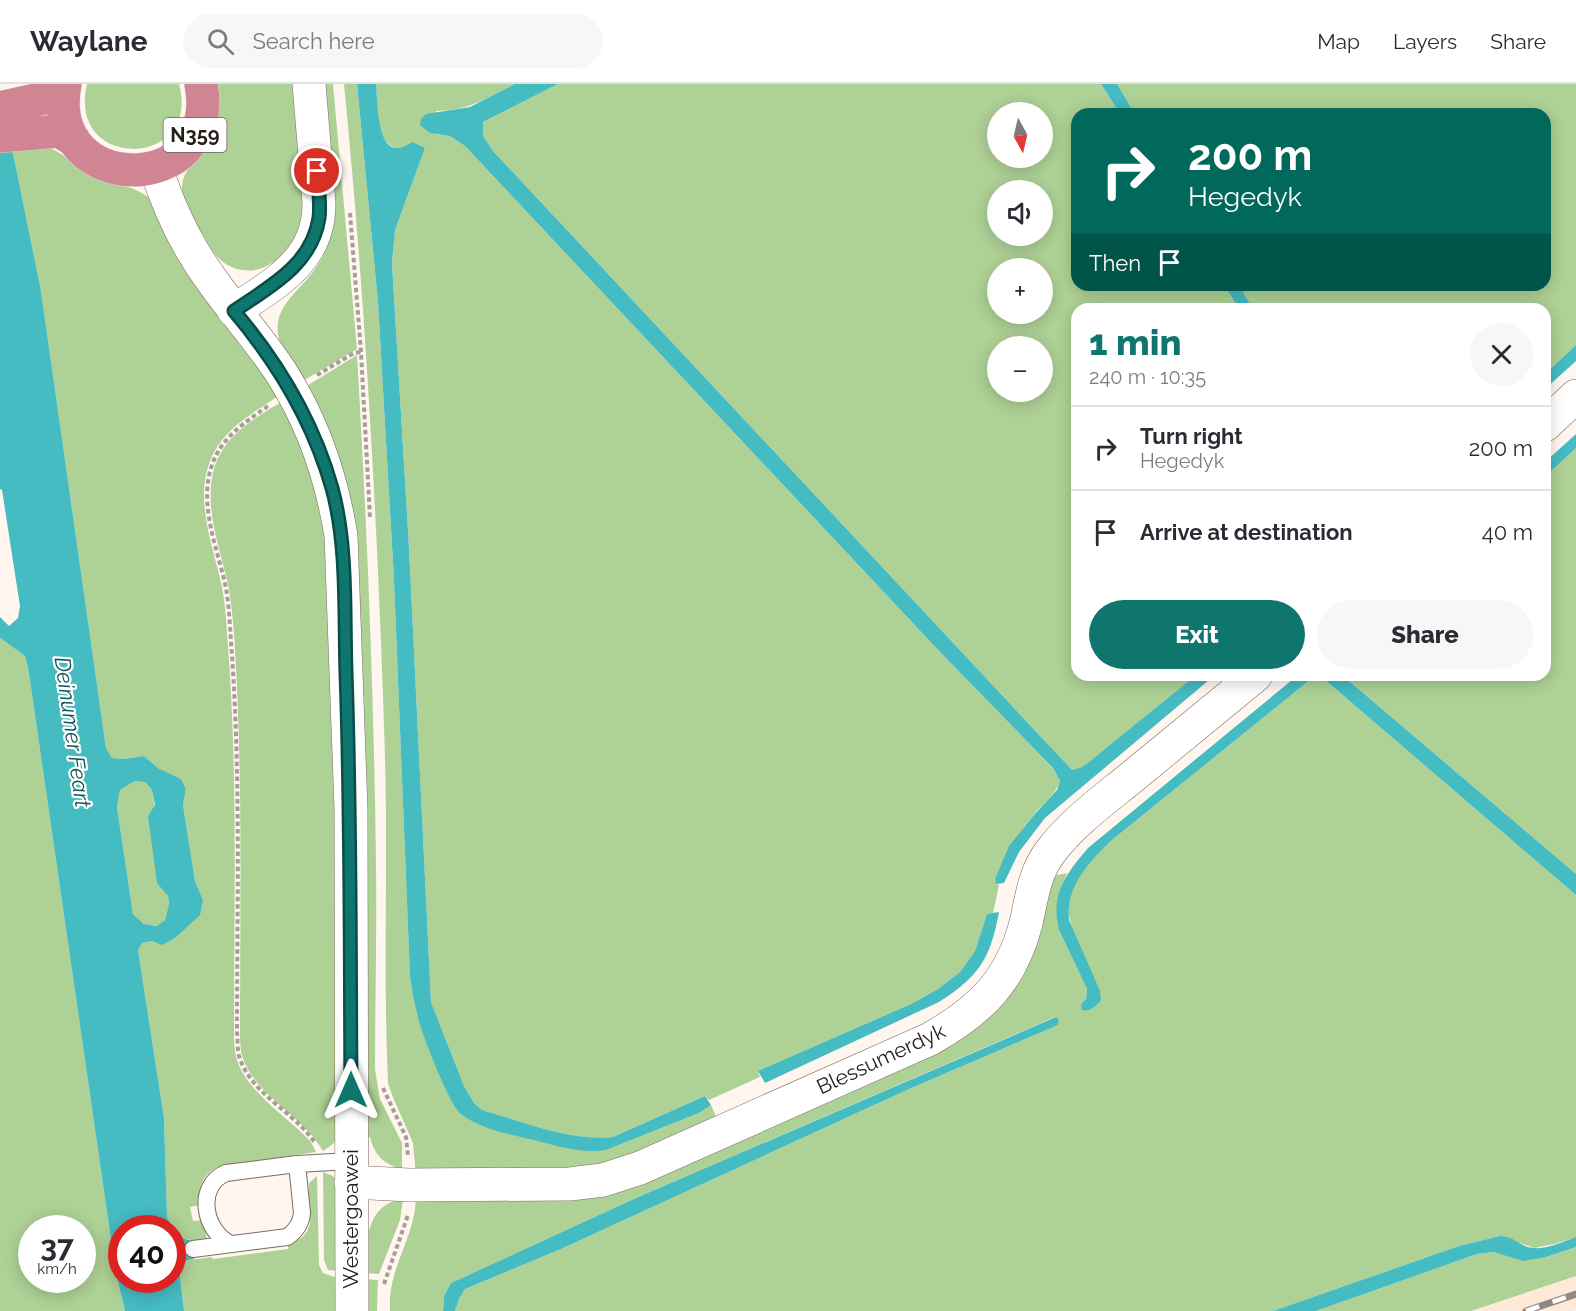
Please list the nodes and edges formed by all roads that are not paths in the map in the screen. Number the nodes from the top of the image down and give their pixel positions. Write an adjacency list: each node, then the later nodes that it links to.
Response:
1 (201, 84): 6 (highway, N359)
2 (309, 84): 7 (street)
3 (65, 85): 4 (highway, N359); 5 (highway, N359)
4 (11, 120): 5 (highway, N359)
5 (74, 141): 6 (highway, N359)
6 (156, 168): 7 (street, Westergoawei)
7 (234, 311): 12 (street, Westergoawei)
8 (1576, 396): 9 (street)
9 (1551, 419)
10 (1249, 681): 12 (street, Blessumerdyk)
11 (297, 1164): 12 (lane); 13 (lane); 13 (lane)
12 (351, 1172): 15 (street, Westergoawei)
13 (231, 1244): 14 (lane)
14 (193, 1249)
15 (352, 1311)

